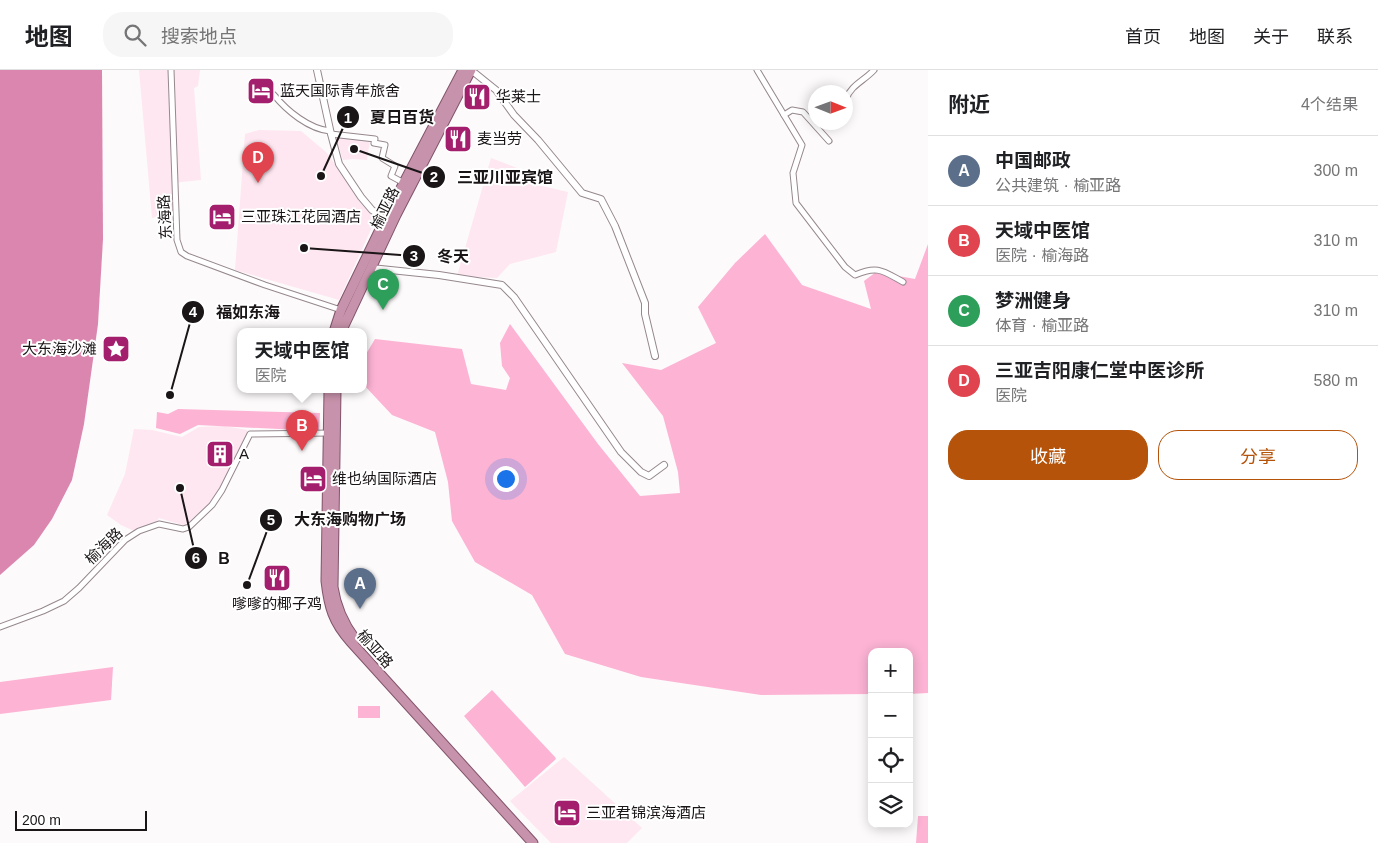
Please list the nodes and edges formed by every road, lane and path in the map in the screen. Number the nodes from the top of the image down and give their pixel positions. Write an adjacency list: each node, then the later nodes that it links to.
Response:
1 (171, 70): 16 (street, 东海路)
2 (317, 70): 10 (street)
3 (462, 70): 12 (highway, 榆亚路)
4 (471, 70): 13 (highway, 榆亚路); 19 (street)
5 (757, 70): 9 (street)
6 (874, 70): 7 (street)
7 (853, 87)
8 (274, 95): 10 (street)
9 (784, 115): 11 (street); 15 (street)
10 (330, 132): 12 (street); 13 (street)
11 (829, 141)
12 (404, 183): 13 (highway, 榆亚路)
13 (389, 222): 14 (highway, 榆亚路); 16 (highway, 榆亚路)
14 (371, 268): 18 (highway, 榆亚路); 23 (street)
15 (903, 282)
16 (341, 310): 17 (highway, 榆亚路)
17 (335, 328)
18 (343, 328)
19 (654, 356)
20 (329, 393): 22 (highway, 榆亚路)
21 (336, 393): 22 (highway, 榆亚路)
22 (332, 433): 24 (street, 榆海路); 25 (highway, 榆亚路); 26 (highway, 榆亚路)
23 (664, 465)
24 (0, 627)
25 (533, 843)
26 (540, 843)

